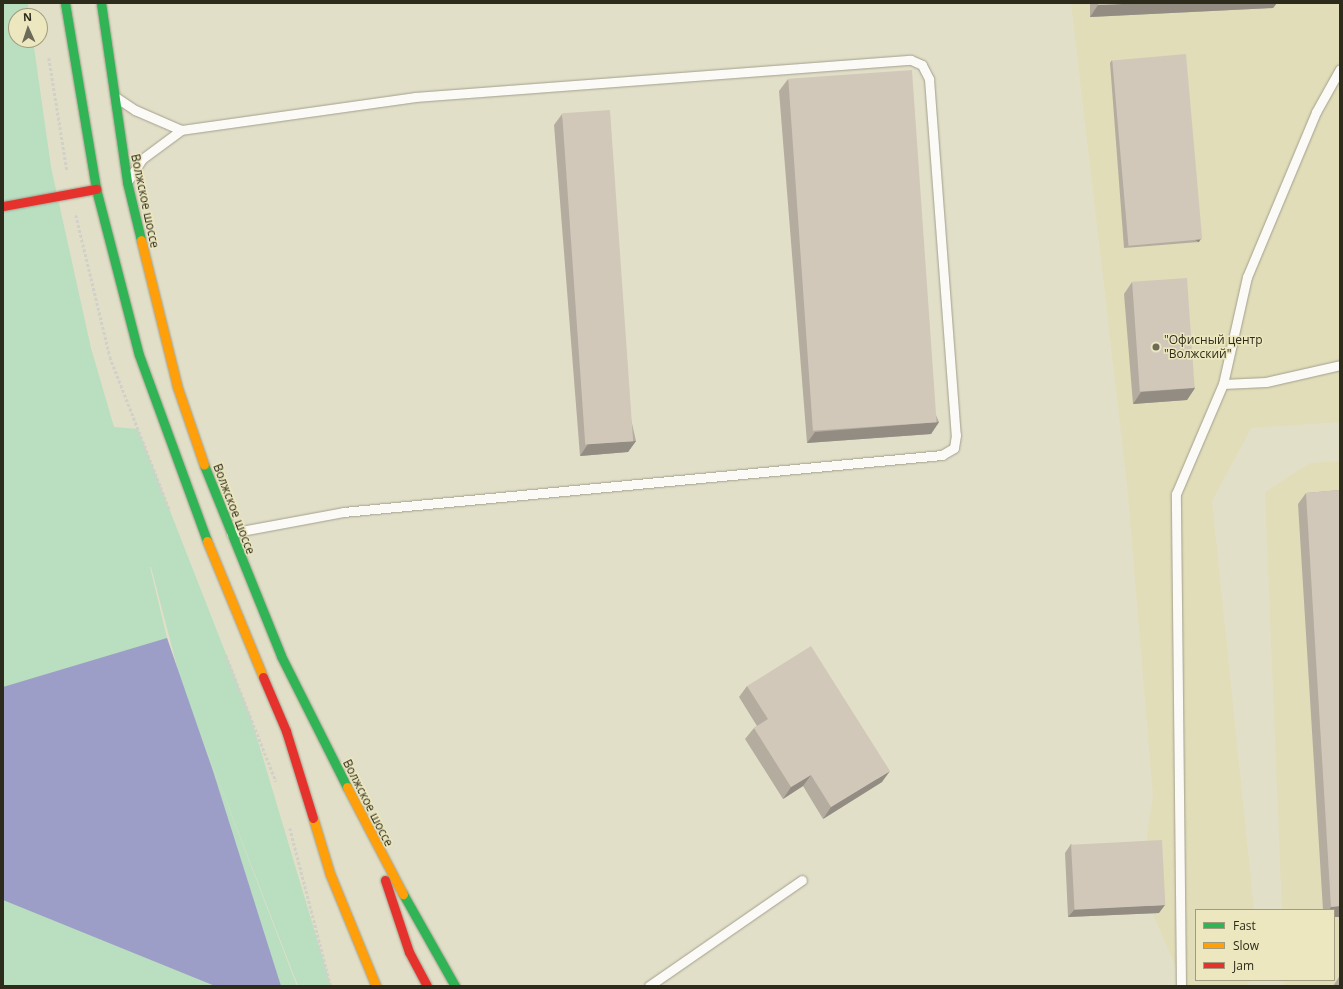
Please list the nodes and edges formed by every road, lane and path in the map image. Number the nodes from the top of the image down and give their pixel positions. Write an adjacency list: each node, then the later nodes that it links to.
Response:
1 (65, 3): 7 (main road)
2 (101, 3): 4 (main road, Волжское шоссе)
3 (1340, 69): 10 (lane)
4 (113, 95): 5 (lane); 6 (main road, Волжское шоссе)
5 (181, 130): 6 (lane); 11 (lane)
6 (127, 182): 11 (main road, Волжское шоссе)
7 (96, 189): 8 (main road); 14 (main road)
8 (3, 206)
9 (1340, 365): 10 (lane)
10 (1223, 384): 18 (lane)
11 (230, 533): 12 (main road, Волжское шоссе)
12 (376, 846): 15 (main road); 16 (main road, Волжское шоссе)
13 (802, 880): 17 (lane)
14 (375, 985)
15 (427, 986)
16 (454, 986)
17 (649, 986)
18 (1180, 986)

